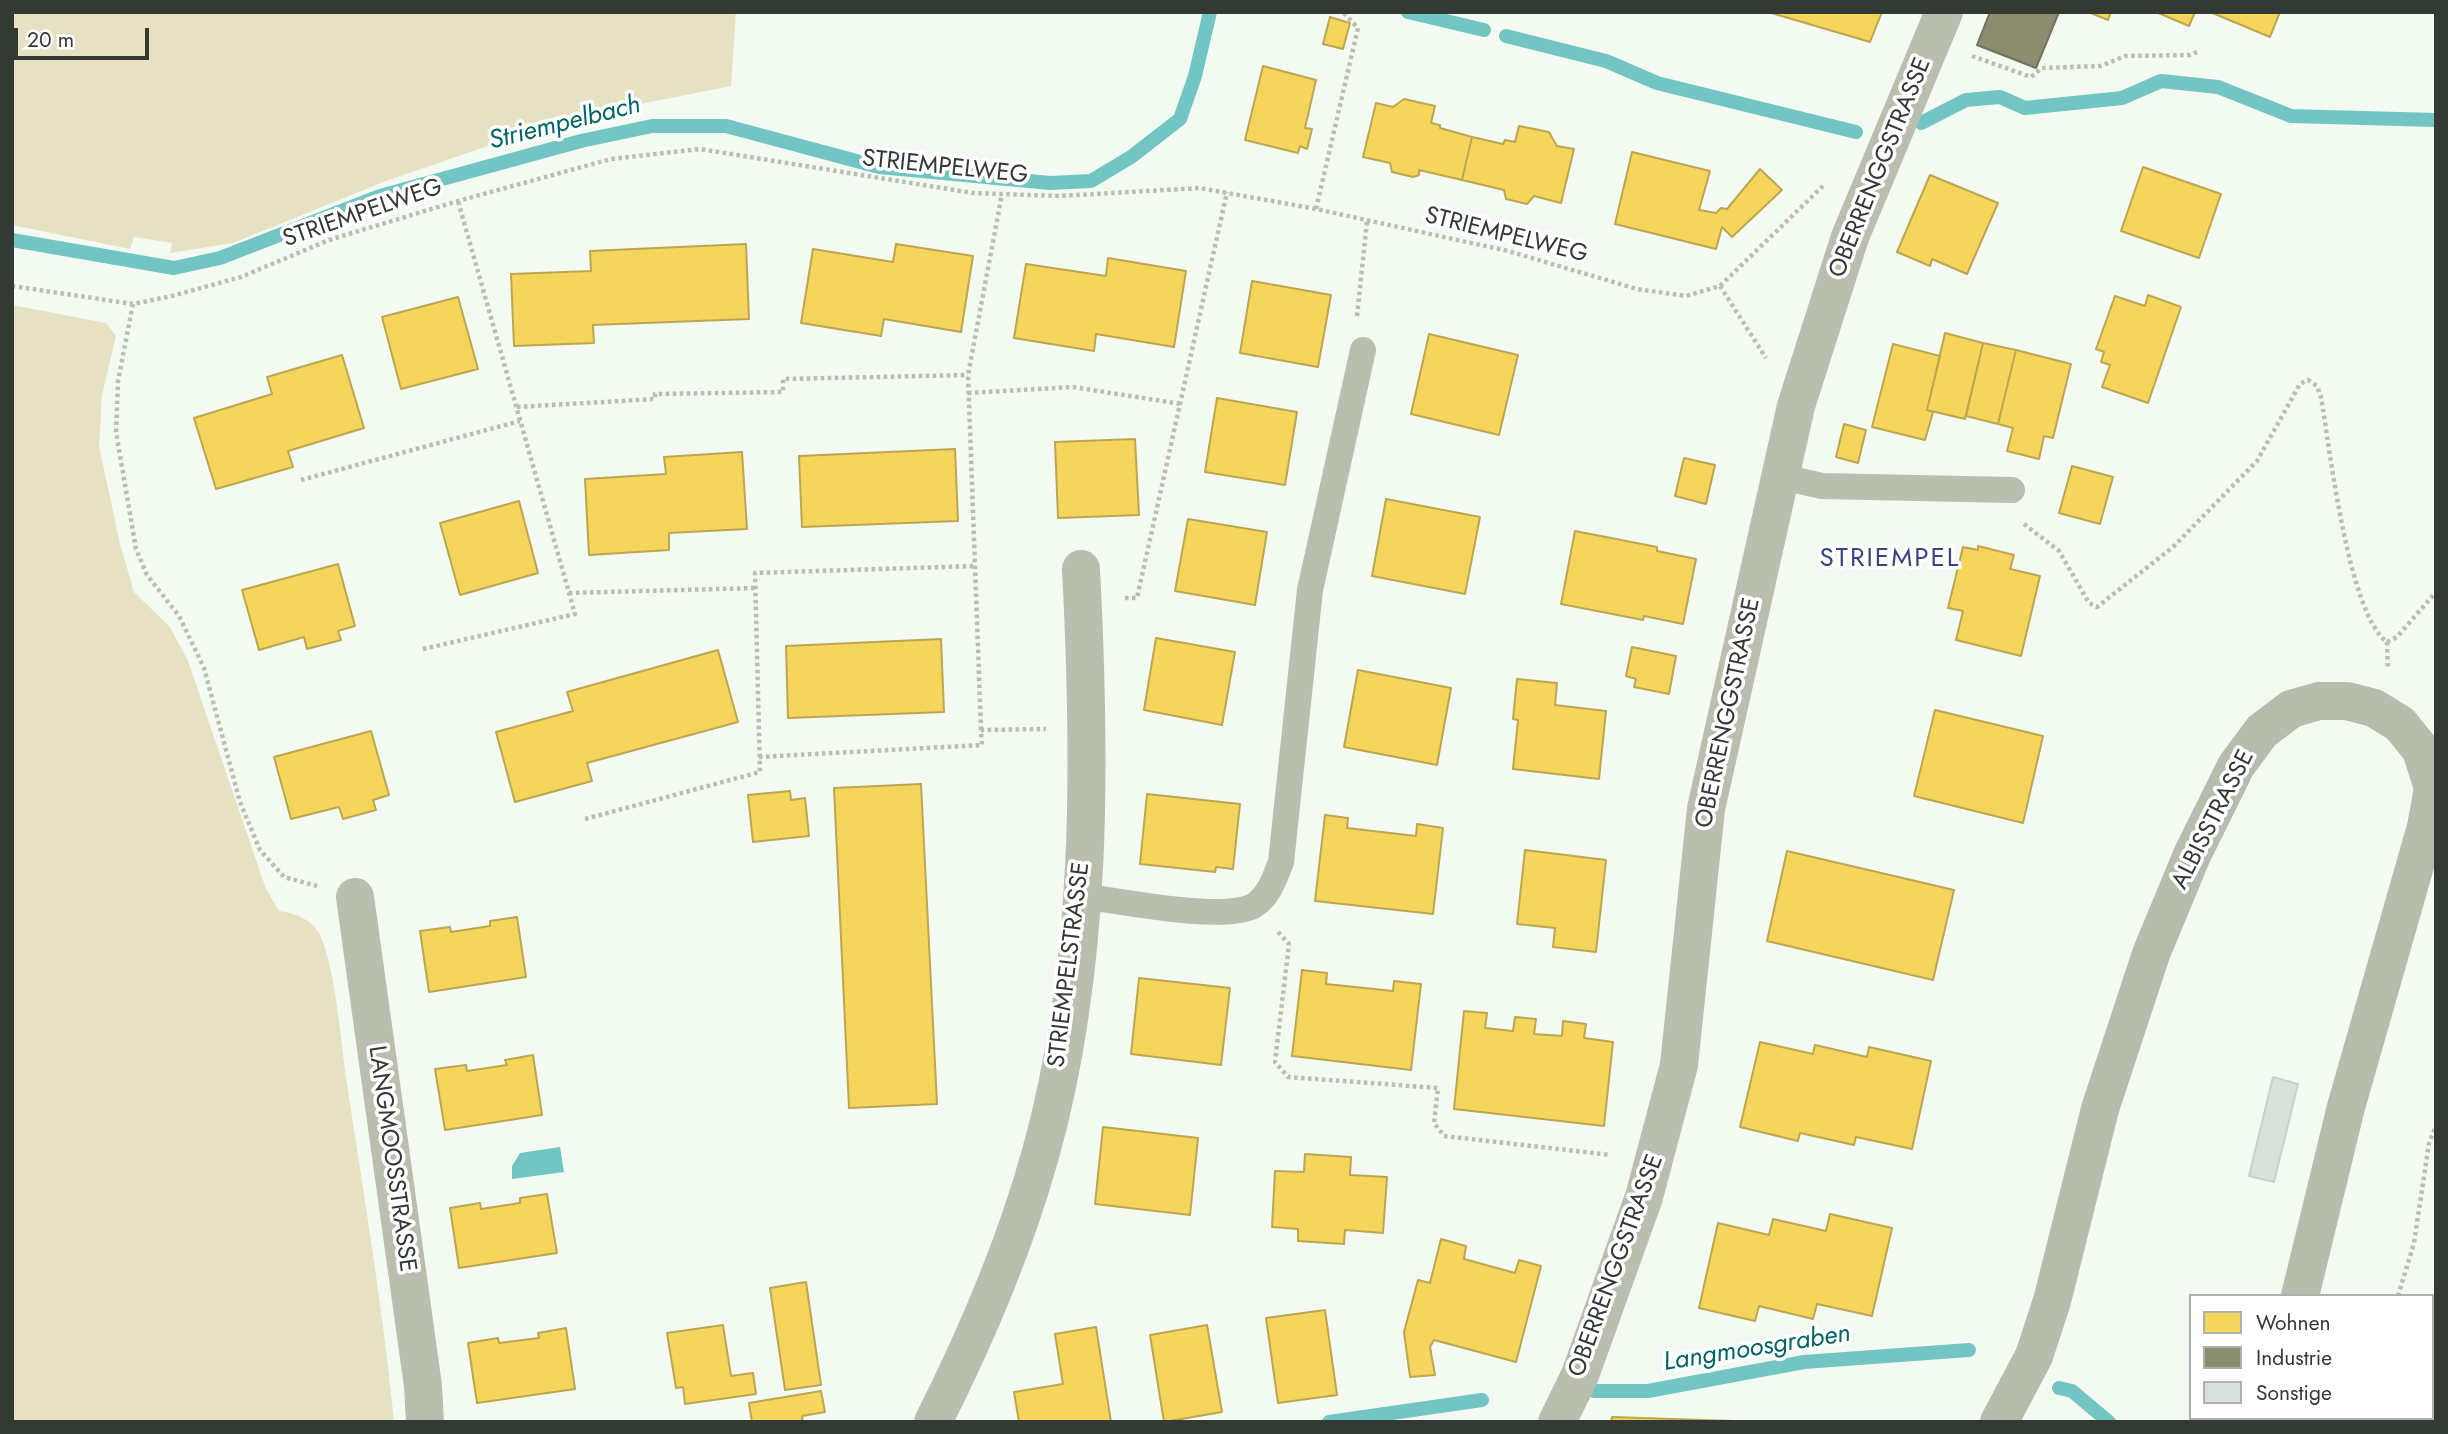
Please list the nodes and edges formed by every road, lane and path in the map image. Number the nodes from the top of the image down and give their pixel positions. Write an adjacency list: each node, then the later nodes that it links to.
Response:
1 (1343, 12): 9 (path)
2 (1944, 12): 5 (street, OBERRENGGSTRASSE)
3 (2199, 51): 4 (path)
4 (1991, 64)
5 (1877, 174): 12 (path, STRIEMPELWEG); 18 (street, OBERRENGGSTRASSE)
6 (1227, 192): 7 (path, STRIEMPELWEG); 9 (path, STRIEMPELWEG); 17 (path)
7 (1002, 194): 8 (path, STRIEMPELWEG); 15 (path)
8 (458, 201): 13 (path, STRIEMPELWEG); 19 (path)
9 (1316, 209): 10 (path, STRIEMPELWEG)
10 (1367, 221): 12 (path, STRIEMPELWEG); 14 (path)
11 (12, 286): 13 (path, STRIEMPELWEG)
12 (1720, 286): 18 (path)
13 (133, 304): 35 (path)
14 (1363, 350): 34 (lane)
15 (968, 375): 16 (path); 19 (path)
16 (968, 393): 17 (path); 24 (path)
17 (1181, 404): 25 (path)
18 (1796, 406): 21 (street, OBERRENGGSTRASSE)
19 (517, 407): 20 (path)
20 (520, 421): 22 (path); 28 (path)
21 (1782, 477): 23 (lane); 43 (street, OBERRENGGSTRASSE)
22 (301, 480)
23 (2012, 490): 27 (path)
24 (975, 566): 26 (path); 31 (path)
25 (1082, 585): 34 (street, STRIEMPELSTRASSE)
26 (755, 588): 28 (path); 32 (path)
27 (2436, 592)
28 (569, 593): 29 (path)
29 (423, 649)
30 (1057, 729): 31 (path)
31 (981, 730): 32 (path)
32 (759, 757): 33 (path)
33 (585, 819)
34 (1082, 896): 42 (street, STRIEMPELSTRASSE)
35 (355, 897): 41 (street, LANGMOOSSTRASSE)
36 (1288, 956): 38 (path)
37 (2436, 1126): 40 (path)
38 (1605, 1154)
39 (2300, 1294): 44 (main road, ALBISSTRASSE)
40 (2399, 1294)
41 (425, 1422)
42 (933, 1422)
43 (1557, 1422)
44 (1999, 1422)

